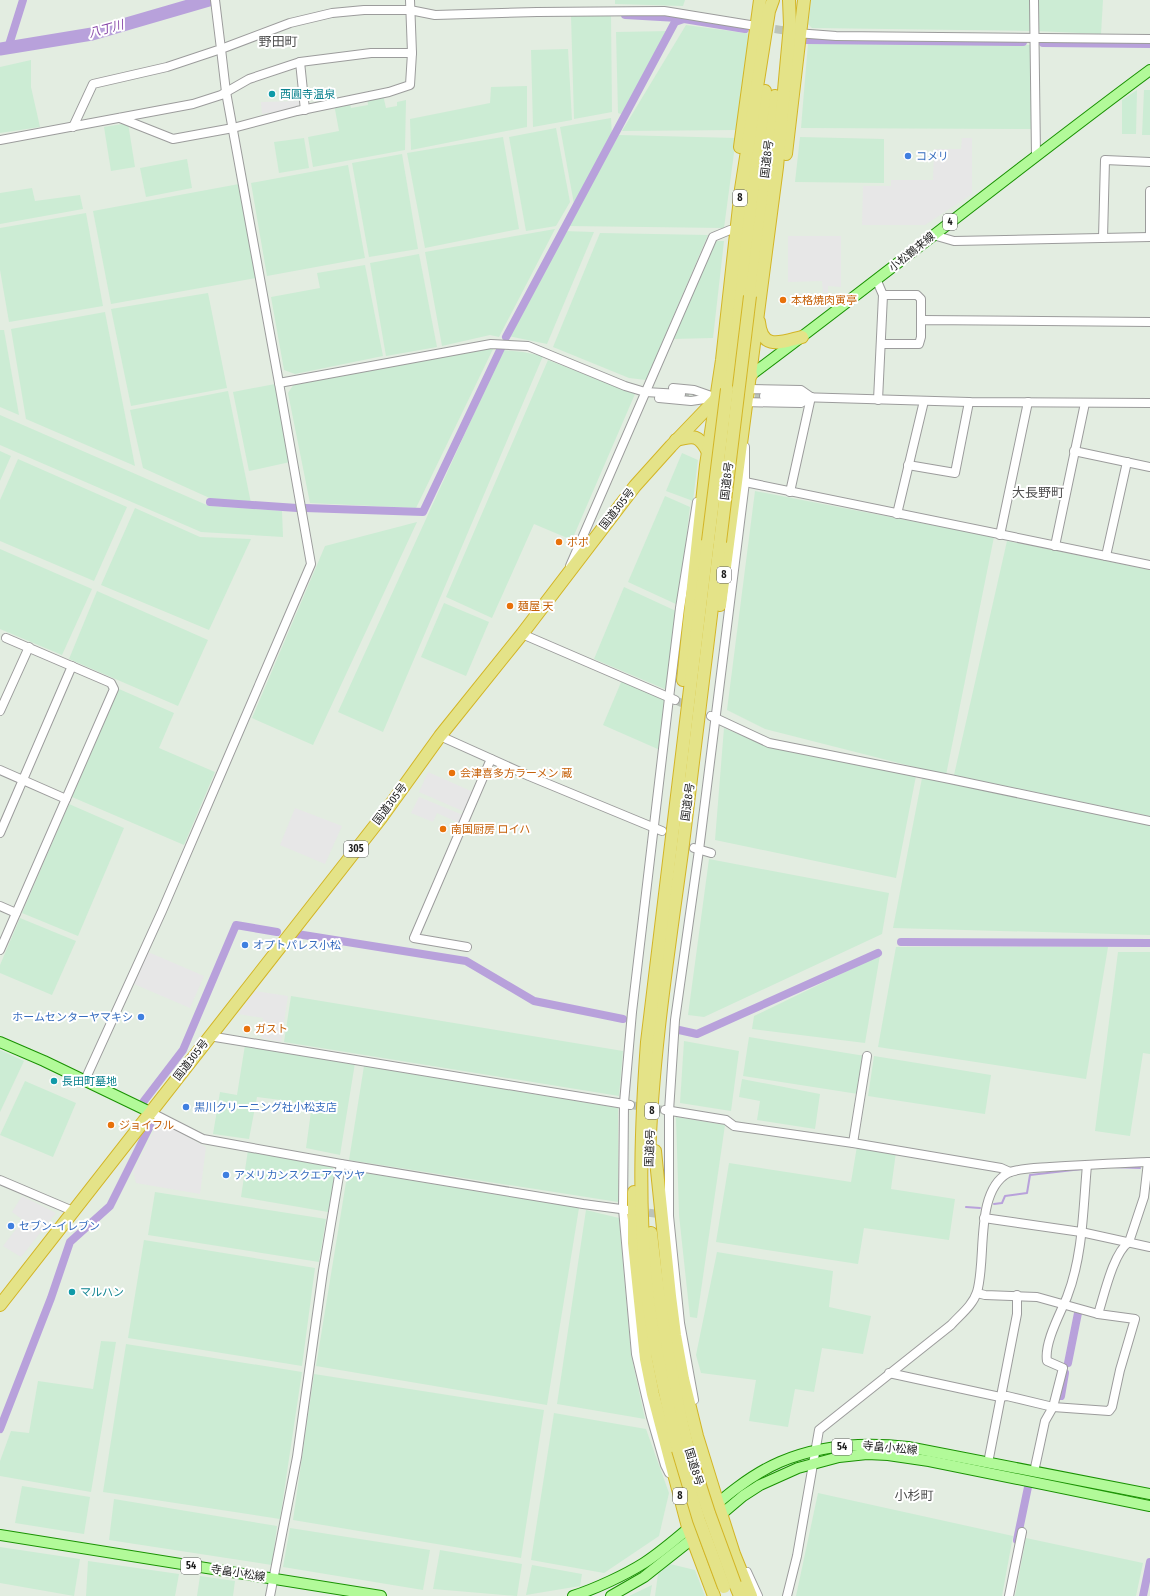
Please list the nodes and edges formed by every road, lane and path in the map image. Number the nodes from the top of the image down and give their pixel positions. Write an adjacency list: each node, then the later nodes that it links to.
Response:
1 (215, 0): 13 (street)
2 (410, 0): 8 (street)
3 (760, 0): 9 (highway)
4 (775, 0): 31 (highway, 国道8号 / 8); 38 (highway, 8)
5 (788, 0): 31 (highway, 国道8号 / 8); 33 (highway, 8)
6 (804, 0): 10 (highway)
7 (1034, 0): 11 (street)
8 (410, 10): 9 (street); 13 (street); 14 (street)
9 (756, 26): 26 (highway)
10 (797, 33): 11 (street); 33 (highway)
11 (1033, 38): 12 (street); 23 (street)
12 (1150, 39)
13 (221, 48): 17 (street); 20 (street)
14 (412, 53): 15 (street); 18 (street)
15 (300, 62): 17 (street); 18 (street)
16 (1150, 70): 23 (main road, 小松鶴来線 / 4)
17 (226, 92): 19 (street); 21 (street)
18 (305, 110): 21 (street)
19 (120, 118): 20 (street); 21 (street)
20 (73, 126): 22 (street)
21 (233, 128): 40 (street)
22 (0, 140)
23 (1036, 156): 27 (main road, 小松鶴来線 / 4)
24 (1150, 162): 29 (street)
25 (1150, 191): 28 (street)
26 (730, 230): 38 (highway); 42 (street)
27 (934, 235): 29 (street); 30 (main road, 小松鶴来線 / 4)
28 (1150, 237): 29 (street)
29 (1103, 238)
30 (877, 281): 32 (street); 36 (main road, 小松鶴来線 / 4)
31 (745, 295): 66 (highway, 国道8号 / 8, bridge)
32 (883, 295): 34 (street); 37 (street)
33 (759, 311): 36 (highway); 39 (highway, 8)
34 (921, 320): 35 (street); 37 (street)
35 (1150, 322)
36 (802, 337): 39 (main road, 小松鶴来線 / 4)
37 (882, 344): 47 (street)
38 (722, 360): 46 (highway, 8)
39 (751, 375): 41 (highway, 8); 46 (highway, 国道305号 / 305)
40 (279, 383): 42 (street); 97 (street)
41 (749, 389): 45 (street); 46 (street); 51 (highway, 8)
42 (645, 392): 43 (street); 46 (street); 70 (street)
43 (682, 394)
44 (764, 396): 45 (street)
45 (811, 397): 47 (street); 51 (street); 63 (street)
46 (717, 398): 51 (street); 55 (highway, 国道305号 / 305); 57 (highway, 8)
47 (878, 400): 48 (street)
48 (924, 401): 49 (street); 59 (street)
49 (969, 402): 50 (street); 59 (street)
50 (1028, 402): 52 (street); 65 (street)
51 (747, 403): 54 (highway, 8)
52 (1085, 403): 53 (street); 56 (street)
53 (1150, 403)
54 (744, 428): 61 (street); 81 (highway, 8)
55 (676, 440): 57 (highway); 70 (highway, 国道305号 / 305)
56 (1074, 451): 58 (street); 67 (street)
57 (708, 452): 62 (highway, 8)
58 (1127, 462): 60 (street); 68 (street)
59 (908, 465): 64 (street)
60 (1150, 467)
61 (745, 482): 63 (street); 77 (street)
62 (704, 483): 75 (street); 83 (highway, 8)
63 (790, 492): 64 (street)
64 (897, 514): 65 (street)
65 (1000, 535): 67 (street)
66 (714, 541): 81 (highway, 国道8号 / 8); 83 (highway, 国道8号 / 8)
67 (1055, 546): 68 (street)
68 (1106, 556): 69 (street)
69 (1150, 565)
70 (567, 573): 71 (highway, 国道305号 / 305)
71 (522, 634): 75 (street); 78 (highway, 国道305号 / 305)
72 (6, 638): 73 (street)
73 (29, 647): 74 (street); 76 (street)
74 (72, 666): 82 (street); 84 (street)
75 (672, 699): 86 (street)
76 (0, 712)
77 (713, 717): 85 (street); 88 (street)
78 (440, 736): 79 (street); 94 (highway, 国道305号 / 305)
79 (491, 758): 86 (street); 92 (street)
80 (0, 770): 82 (street)
81 (692, 773): 99 (highway, 国道8号 / 8)
82 (23, 780): 84 (street); 87 (street)
83 (679, 785): 102 (highway, 国道8号 / 8)
84 (66, 799): 91 (street)
85 (1150, 821)
86 (658, 830): 98 (street)
87 (0, 833)
88 (696, 849): 89 (street); 100 (street)
89 (711, 853)
90 (0, 906): 91 (street)
91 (16, 913): 93 (street)
92 (467, 947)
93 (0, 950)
94 (209, 1036): 98 (street); 101 (highway, 国道305号 / 305)
95 (0, 1042): 97 (main road)
96 (867, 1056): 103 (street)
97 (85, 1080): 101 (main road)
98 (627, 1104): 109 (street)
99 (652, 1106): 123 (highway, 8); 124 (highway, 国道8号 / 8)
100 (667, 1111): 103 (street); 123 (street)
101 (150, 1112): 105 (street); 110 (highway, 国道305号 / 305)
102 (642, 1114): 124 (highway, 国道8号 / 8); 129 (highway, 8)
103 (853, 1144): 107 (street)
104 (1149, 1162): 106 (street); 113 (street)
105 (341, 1164): 109 (street); 138 (street)
106 (1087, 1165): 107 (street); 112 (street)
107 (1010, 1172): 111 (street)
108 (0, 1180): 110 (street)
109 (627, 1210): 129 (street)
110 (73, 1211): 117 (highway, 国道305号 / 305)
111 (984, 1218): 112 (street); 115 (street)
112 (1081, 1232): 113 (street); 118 (street)
113 (1129, 1242): 114 (street); 119 (street)
114 (1150, 1247)
115 (977, 1293): 116 (street); 120 (street)
116 (1017, 1295): 118 (street); 121 (street)
117 (0, 1304)
118 (1063, 1304): 119 (street); 122 (street)
119 (1098, 1314): 122 (street)
120 (889, 1373): 121 (street); 125 (street)
121 (1000, 1397): 122 (street); 126 (street)
122 (1053, 1407): 128 (street)
123 (697, 1436): 132 (highway, 8)
124 (683, 1449): 139 (highway, 国道8号 / 8, bridge)
125 (815, 1451): 126 (main road, 寺畠小松線 / 54); 127 (street); 132 (main road, 寺畠小松線 / 54)
126 (988, 1463): 128 (main road, 寺畠小松線 / 54)
127 (813, 1464): 131 (main road, 寺畠小松線 / 54); 132 (main road, 寺畠小松線 / 54); 148 (street)
128 (1034, 1472): 130 (main road, 寺畠小松線 / 54)
129 (678, 1489): 133 (highway, 8)
130 (1150, 1494)
131 (1150, 1506)
132 (720, 1509): 133 (main road, 寺畠小松線 / 54); 136 (main road, 寺畠小松線 / 54); 137 (highway)
133 (688, 1528): 136 (highway, 8); 142 (main road, 寺畠小松線 / 54)
134 (1022, 1532): 149 (street)
135 (0, 1535): 138 (main road, 寺畠小松線 / 54)
136 (692, 1539): 143 (main road, 寺畠小松線 / 54); 144 (highway, 8)
137 (734, 1554): 146 (highway); 147 (street)
138 (273, 1579): 140 (street); 141 (main road, 寺畠小松線 / 54)
139 (729, 1589): 145 (highway, 国道8号 / 8)
140 (270, 1596)
141 (381, 1596)
142 (573, 1596)
143 (611, 1596)
144 (714, 1596)
145 (740, 1596)
146 (751, 1596)
147 (758, 1596)
148 (787, 1596)
149 (1009, 1596)

